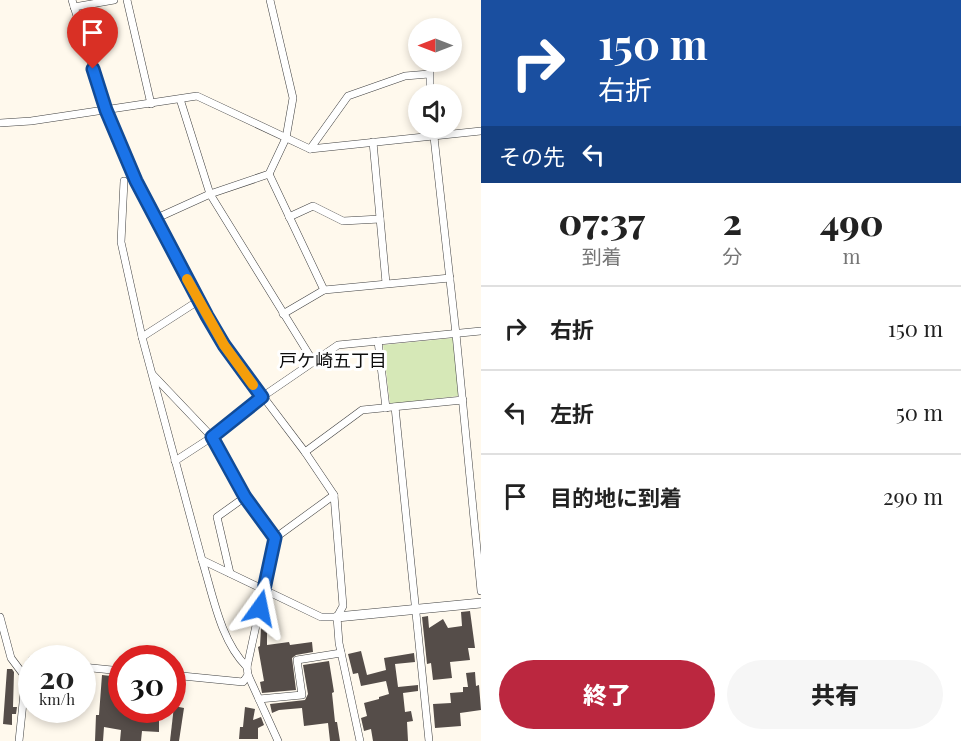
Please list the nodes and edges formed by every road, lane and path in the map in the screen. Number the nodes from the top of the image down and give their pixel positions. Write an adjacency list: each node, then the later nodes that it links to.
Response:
1 (114, 0): 4 (street)
2 (127, 0): 9 (street)
3 (270, 0): 15 (street)
4 (73, 3): 10 (street)
5 (429, 72): 6 (street)
6 (429, 75): 7 (street); 18 (street)
7 (429, 84)
8 (180, 99): 9 (street); 15 (street); 21 (street)
9 (152, 104): 10 (street)
10 (106, 110): 11 (street); 23 (street)
11 (0, 123)
12 (462, 131): 13 (street)
13 (481, 131)
14 (408, 136): 17 (street)
15 (286, 138): 18 (street); 19 (street)
16 (435, 138): 25 (street)
17 (374, 142): 18 (street); 24 (street)
18 (310, 149)
19 (269, 174): 21 (street); 22 (street)
20 (124, 181): 32 (street)
21 (210, 194): 23 (street); 29 (street)
22 (289, 217): 24 (street); 27 (street)
23 (157, 218): 28 (street)
24 (380, 219): 26 (street)
25 (450, 278): 26 (street); 31 (street)
26 (386, 283): 27 (street)
27 (324, 290): 29 (street)
28 (198, 301): 32 (street); 36 (street)
29 (283, 314): 34 (street)
30 (481, 332): 31 (street)
31 (456, 334): 33 (street); 37 (street)
32 (142, 337): 35 (street)
33 (378, 341): 34 (street); 39 (street)
34 (313, 361): 36 (street)
35 (151, 373): 40 (street); 42 (street)
36 (262, 397): 40 (street); 41 (street)
37 (463, 400): 38 (street); 49 (street)
38 (395, 407): 39 (street); 51 (street)
39 (386, 408): 41 (street)
40 (212, 437): 42 (street); 44 (street)
41 (305, 452): 43 (street)
42 (174, 461): 46 (street)
43 (334, 495): 45 (street); 53 (street)
44 (245, 497): 45 (street); 47 (street)
45 (275, 538): 48 (street)
46 (202, 560): 47 (street); 56 (street)
47 (230, 573): 48 (street)
48 (264, 589): 53 (street); 56 (street)
49 (481, 591)
50 (481, 603): 51 (street)
51 (415, 610): 53 (street); 63 (street)
52 (0, 617): 55 (street)
53 (336, 617): 54 (street)
54 (341, 653): 58 (street); 62 (street)
55 (18, 667)
56 (248, 671): 57 (street); 58 (street)
57 (186, 676)
58 (260, 699): 61 (street)
59 (21, 723): 60 (street)
60 (19, 741)
61 (278, 741)
62 (360, 741)
63 (429, 741)

